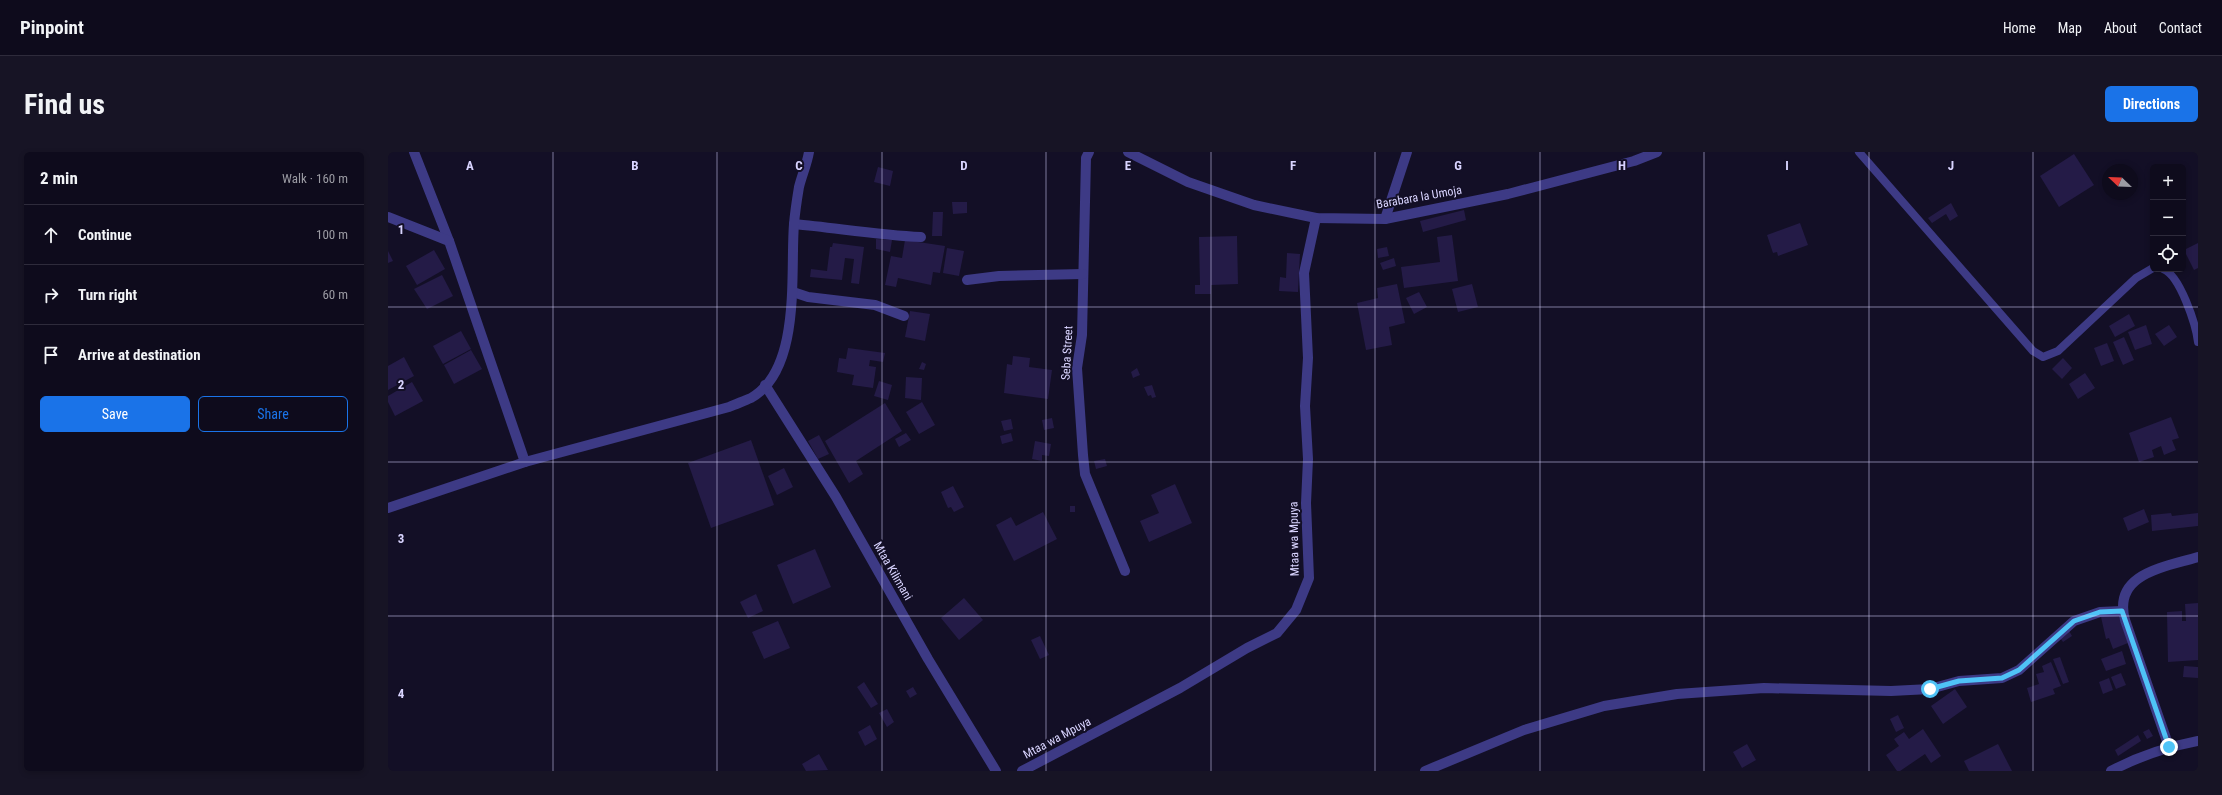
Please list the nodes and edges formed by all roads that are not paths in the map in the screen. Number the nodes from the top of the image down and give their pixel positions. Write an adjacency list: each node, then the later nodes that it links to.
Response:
1 (414, 152): 15 (street)
2 (1089, 152): 18 (street, Seba Street)
3 (1128, 152): 8 (street, Barabara la Umoja)
4 (1407, 152): 12 (street)
5 (1657, 152): 9 (street, Barabara la Umoja)
6 (1859, 152): 16 (lane)
7 (811, 154): 13 (street)
8 (1142, 155): 11 (street, Barabara la Umoja)
9 (1633, 156): 12 (street, Barabara la Umoja)
10 (388, 217): 15 (street)
11 (1316, 218): 12 (street, Barabara la Umoja); 32 (street, Mtaa wa Mpuya)
12 (1385, 218)
13 (794, 224): 14 (street); 20 (street)
14 (921, 237)
15 (449, 241): 24 (street)
16 (2150, 270)
17 (2168, 272): 22 (lane)
18 (1084, 274): 19 (street); 27 (street, Seba Street)
19 (967, 280)
20 (793, 292): 21 (street); 23 (street)
21 (904, 316)
22 (2198, 342)
23 (765, 385): 24 (street); 31 (street, Mtaa Kilimani)
24 (526, 462): 25 (street)
25 (388, 508)
26 (2198, 557): 28 (street)
27 (1125, 571)
28 (2122, 611): 30 (street); 33 (street)
29 (2198, 741): 30 (street)
30 (2169, 747): 34 (street)
31 (996, 771)
32 (1022, 771)
33 (1425, 771)
34 (2111, 771)

